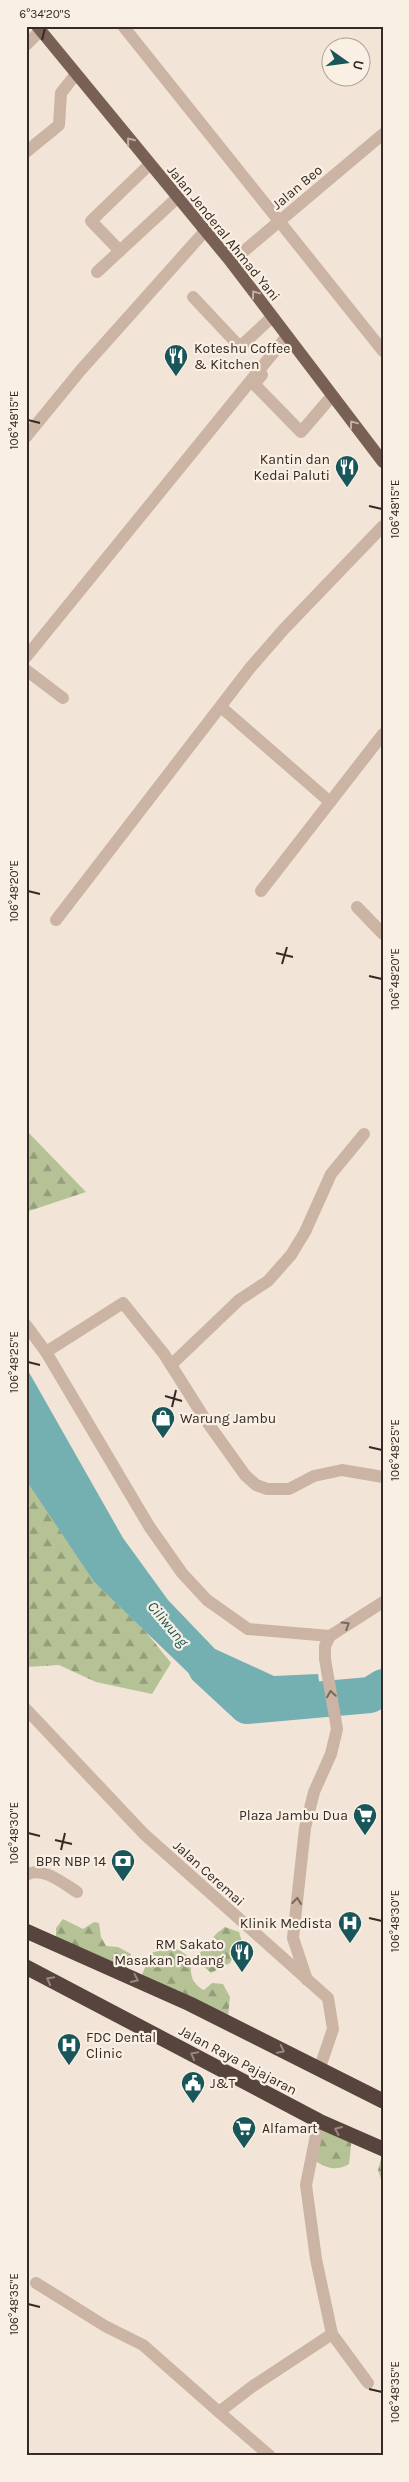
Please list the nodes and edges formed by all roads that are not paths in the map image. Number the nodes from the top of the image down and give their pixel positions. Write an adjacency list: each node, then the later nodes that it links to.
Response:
1 (123, 26): 9 (street)
2 (39, 28): 3 (street); 4 (main road, Jalan Jenderal Ahmad Yani)
3 (26, 45)
4 (76, 74): 6 (street); 7 (main road, Jalan Jenderal Ahmad Yani, one-way to 4)
5 (383, 134): 9 (street, Jalan Beo)
6 (26, 152)
7 (149, 165): 8 (main road, Jalan Jenderal Ahmad Yani); 11 (street)
8 (177, 198): 10 (main road, Jalan Jenderal Ahmad Yani); 11 (street)
9 (279, 222): 12 (street, Jalan Beo); 17 (street)
10 (205, 231): 12 (main road, Jalan Jenderal Ahmad Yani); 19 (street)
11 (120, 251): 13 (street)
12 (230, 262): 15 (main road, Jalan Jenderal Ahmad Yani, one-way to 12)
13 (97, 272)
14 (193, 297): 15 (street)
15 (272, 317): 16 (main road, Jalan Jenderal Ahmad Yani)
16 (288, 338): 18 (main road, Jalan Jenderal Ahmad Yani); 18 (street); 22 (street)
17 (383, 351)
18 (332, 396): 20 (main road, Jalan Jenderal Ahmad Yani, one-way to 18)
19 (26, 437)
20 (383, 462)
21 (383, 526): 25 (street)
22 (26, 657)
23 (26, 670): 24 (street)
24 (62, 698)
25 (221, 707): 27 (street); 30 (street)
26 (383, 734): 27 (street)
27 (330, 802): 28 (street)
28 (261, 891)
29 (356, 907): 31 (street)
30 (56, 920)
31 (383, 934)
32 (364, 1134): 35 (street)
33 (26, 1325): 34 (street)
34 (46, 1352): 35 (street); 38 (street)
35 (171, 1365): 36 (street)
36 (383, 1477)
37 (383, 1602): 38 (street, one-way to 37)
38 (330, 1636): 44 (street, one-way to 38)
39 (26, 1709): 44 (street, Jalan Ceremai)
40 (26, 1875): 41 (street)
41 (77, 1892)
42 (26, 1931): 45 (highway, Jalan Raya Pajajaran, one-way to 45)
43 (26, 1967): 47 (highway, Jalan Raya Pajajaran, one-way to 43)
44 (308, 1982): 45 (street, Jalan Ceremai)
45 (320, 2070): 46 (highway, Jalan Raya Pajajaran)
46 (383, 2101)
47 (319, 2121): 48 (highway, Jalan Raya Pajajaran, one-way to 47); 50 (street)
48 (383, 2150)
49 (36, 2283): 52 (street)
50 (332, 2334): 51 (street); 52 (street)
51 (368, 2383)
52 (219, 2412): 53 (street)
53 (270, 2456)

